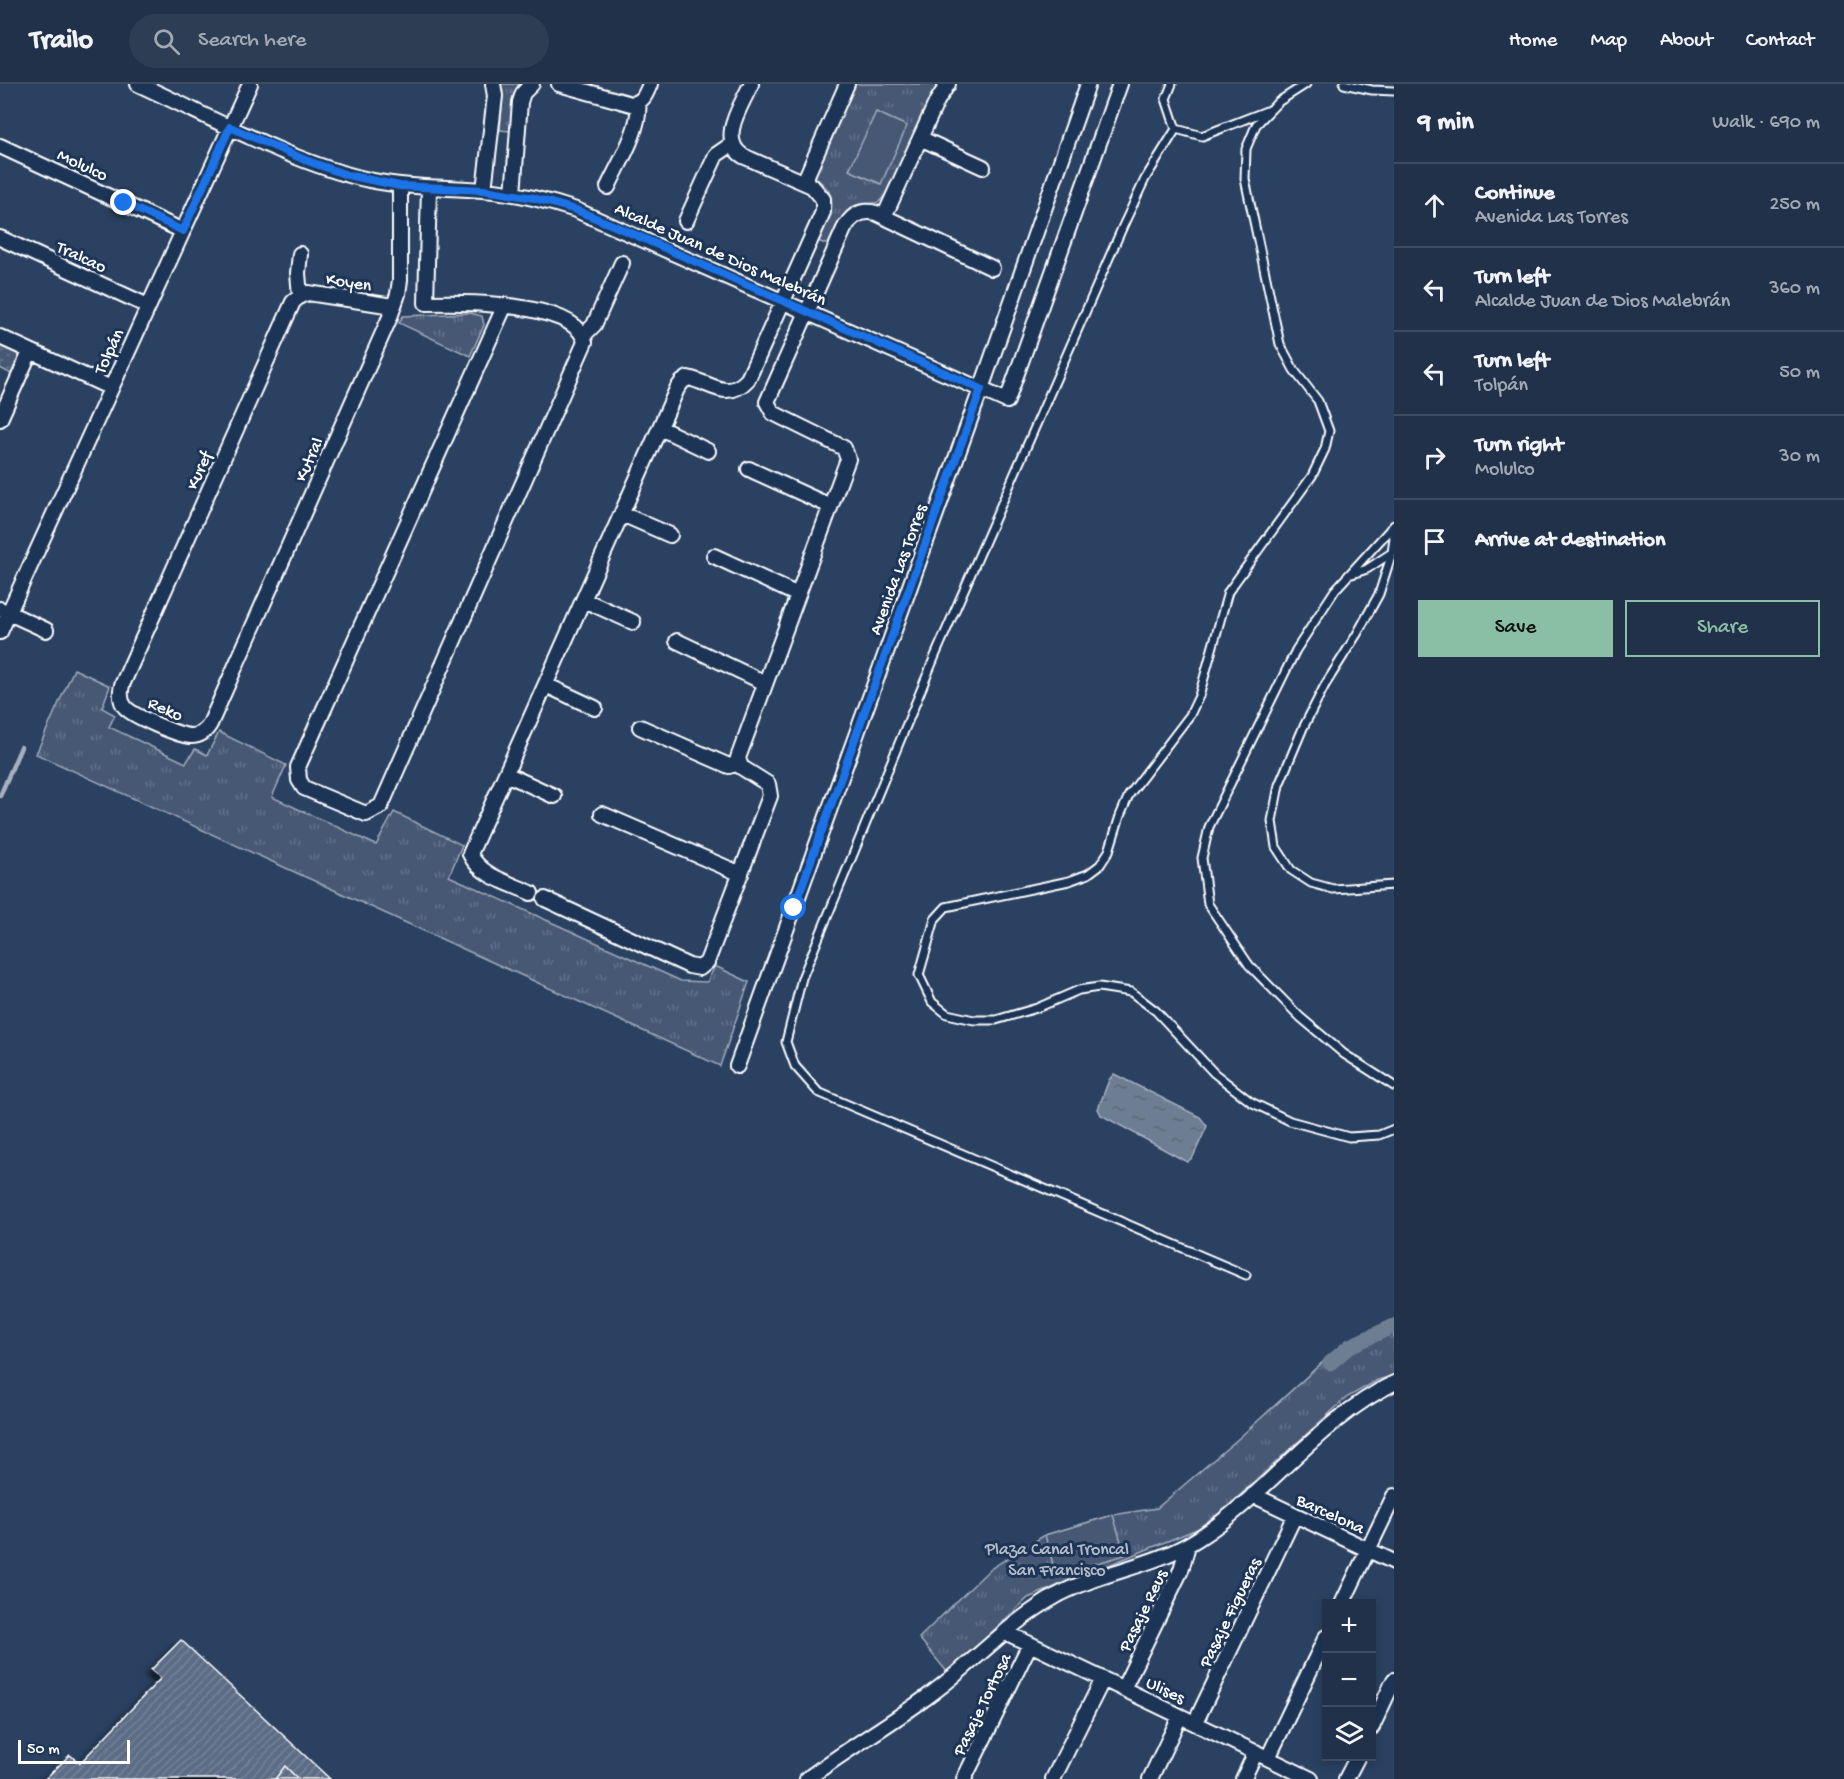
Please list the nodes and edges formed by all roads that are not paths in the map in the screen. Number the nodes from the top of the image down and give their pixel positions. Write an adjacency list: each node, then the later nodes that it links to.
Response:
1 (138, 84): 18 (street, Alcalde Juan de Dios Malebrán)
2 (250, 84): 18 (street, Tolpán)
3 (493, 84): 28 (street)
4 (532, 84): 29 (street)
5 (559, 84): 16 (street)
6 (650, 84): 16 (street)
7 (751, 84): 21 (street)
8 (847, 84): 24 (street)
9 (948, 84): 20 (street)
10 (1088, 84): 47 (street, Avenida Las Torres)
11 (1120, 84): 47 (street, Alcalde Juan de Dios Malebrán)
12 (1172, 84): 19 (lane)
13 (1306, 84): 17 (lane)
14 (1344, 84): 15 (lane)
15 (1394, 91)
16 (638, 102): 26 (street)
17 (1272, 109): 19 (lane); 82 (lane)
18 (230, 127): 25 (street, Alcalde Juan de Dios Malebrán); 32 (street, Tolpán)
19 (1176, 129): 83 (lane)
20 (920, 138): 23 (street); 30 (street)
21 (732, 144): 24 (street); 31 (street)
22 (0, 146): 32 (street, Molulco)
23 (983, 167)
24 (804, 182): 38 (street)
25 (400, 186): 27 (street, Alcalde Juan de Dios Malebrán); 41 (street, Kutral)
26 (608, 187)
27 (429, 188): 28 (street, Alcalde Juan de Dios Malebrán); 39 (street)
28 (484, 190): 29 (street, Alcalde Juan de Dios Malebrán)
29 (513, 194): 38 (street, Alcalde Juan de Dios Malebrán)
30 (884, 217): 36 (street); 42 (street)
31 (687, 221)
32 (183, 231): 40 (street, Tolpán)
33 (0, 238): 40 (street, Tralcao)
34 (300, 254): 37 (street)
35 (622, 263): 43 (street)
36 (992, 268)
37 (300, 296): 41 (street, Koyen); 68 (street, Kuref)
38 (783, 301): 42 (street, Alcalde Juan de Dios Malebrán); 49 (street)
39 (506, 305): 43 (street); 43 (street)
40 (148, 306): 46 (street, Tolpán)
41 (393, 306): 71 (street, Kutral)
42 (808, 312): 47 (street, Alcalde Juan de Dios Malebrán); 52 (street)
43 (584, 335)
44 (0, 337): 45 (street)
45 (30, 352): 46 (street); 48 (street)
46 (111, 388): 61 (street, Tolpán)
47 (981, 389): 80 (street, Avenida Las Torres)
48 (0, 419)
49 (660, 428): 50 (street); 53 (street)
50 (708, 451)
51 (749, 469): 52 (street)
52 (830, 506): 59 (street)
53 (622, 514): 55 (street); 60 (street)
54 (1392, 527): 56 (lane); 58 (lane)
55 (670, 535)
56 (1393, 552): 58 (lane); 77 (lane)
57 (714, 556): 59 (street)
58 (1350, 575): 81 (lane)
59 (798, 595): 66 (street)
60 (584, 600): 62 (street); 67 (street)
61 (4, 611): 63 (street); 64 (street, Tolpán)
62 (633, 622)
63 (46, 630)
64 (0, 632)
65 (677, 641): 66 (street)
66 (765, 683): 72 (street)
67 (546, 685): 69 (street); 73 (street)
68 (122, 701): 71 (street, Reko)
69 (596, 708)
70 (640, 727): 72 (street)
71 (200, 734)
72 (739, 763): 76 (street)
73 (506, 774): 74 (street); 78 (street)
74 (554, 796)
75 (602, 814): 76 (street)
76 (741, 874): 79 (street)
77 (1394, 885)
78 (531, 893)
79 (544, 899)
80 (737, 1066)
81 (1394, 1086)
82 (1394, 1129)
83 (1246, 1275)
84 (1394, 1383): 85 (street)
85 (1253, 1495): 87 (street, Barcelona); 88 (street)
86 (1394, 1496): 89 (street)
87 (1295, 1515): 89 (street, Barcelona); 100 (street, Pasaje Figueras)
88 (1188, 1545): 92 (street); 97 (street, Pasaje Reus)
89 (1368, 1550): 90 (street, Barcelona); 91 (street)
90 (1394, 1562)
91 (1344, 1599)
92 (1005, 1632): 93 (street, Ulises); 103 (street)
93 (1030, 1644): 95 (street, Ulises); 104 (street, Pasaje Tortosa)
94 (1322, 1644): 101 (street)
95 (1103, 1679): 97 (street, Ulises); 105 (street)
96 (1394, 1680): 99 (street)
97 (1123, 1689): 98 (street, Ulises)
98 (1180, 1716): 100 (street, Ulises); 106 (street)
99 (1376, 1718)
100 (1195, 1723): 101 (street, Ulises)
101 (1262, 1755): 107 (street); 108 (street, Ulises)
102 (1355, 1761): 109 (street)
103 (807, 1779)
104 (964, 1779)
105 (1053, 1779)
106 (1150, 1779)
107 (1243, 1779)
108 (1311, 1779)
109 (1346, 1779)

